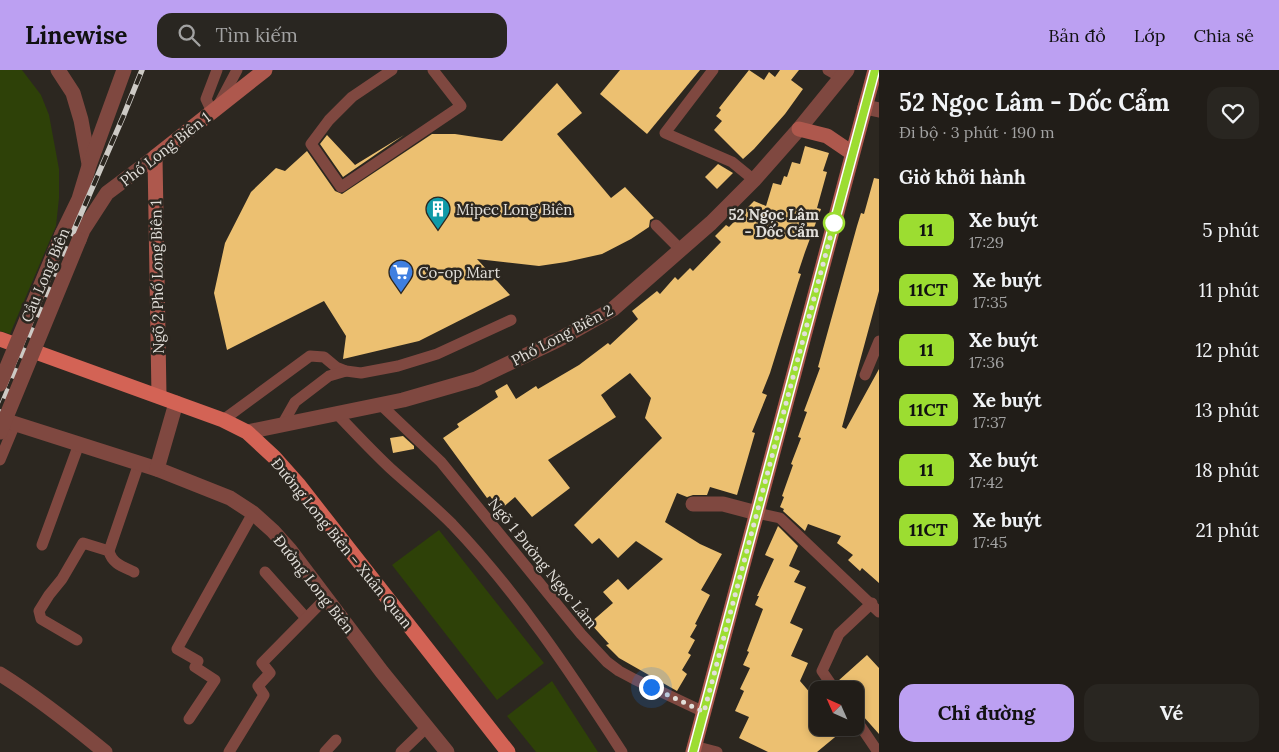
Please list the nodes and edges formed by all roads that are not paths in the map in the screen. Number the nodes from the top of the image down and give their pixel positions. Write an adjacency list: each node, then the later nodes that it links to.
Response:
1 (58, 70): 17 (street)
2 (124, 70): 17 (street, Cầu Long Biên)
3 (217, 70): 13 (lane)
4 (237, 70): 13 (lane)
5 (265, 70): 13 (main road, Phố Long Biên 1)
6 (392, 70): 7 (lane)
7 (432, 70)
8 (713, 70): 18 (lane)
9 (828, 70): 11 (lane)
10 (875, 70): 12 (main road)
11 (844, 74): 14 (street, Phố Long Biên 2)
12 (872, 109): 15 (main road)
13 (214, 110): 16 (main road, Phố Long Biên 1)
14 (799, 128): 15 (main road); 18 (street, Phố Long Biên 2)
15 (852, 153): 43 (main road)
16 (155, 157): 20 (street, Phố Long Biên 1); 28 (main road, Ngõ 2 Phố Long Biên 1)
17 (89, 166): 27 (street, Cầu Long Biên, bridge)
18 (754, 180): 21 (street, Phố Long Biên 2)
19 (656, 225): 21 (lane)
20 (79, 240): 35 (street, Cầu Long Biên, bridge)
21 (680, 249): 30 (street, Phố Long Biên 2)
22 (511, 320): 25 (lane)
23 (0, 339): 28 (main road, Đường Long Biên – Xuân Quan)
24 (879, 341): 26 (lane)
25 (346, 372): 32 (lane); 34 (lane)
26 (865, 376)
27 (0, 384)
28 (159, 396): 29 (main road, Đường Long Biên – Xuân Quan)
29 (176, 403): 32 (main road, Đường Long Biên – Xuân Quan); 40 (street)
30 (381, 404): 31 (street, Phố Long Biên 2); 54 (lane, Ngõ 1 Đường Ngọc Lâm)
31 (337, 414): 34 (street, Phố Long Biên 2); 66 (lane)
32 (224, 420): 36 (main road, Đường Long Biên – Xuân Quan)
33 (7, 422): 37 (street, Đường Long Biên); 38 (lane)
34 (282, 425): 36 (street, Phố Long Biên 2)
35 (0, 432)
36 (247, 432): 65 (main road, Đường Long Biên – Xuân Quan)
37 (79, 444): 39 (street, Đường Long Biên); 44 (lane)
38 (0, 460)
39 (139, 463): 40 (street, Đường Long Biên); 45 (lane)
40 (157, 469): 42 (street, Đường Long Biên)
41 (693, 504): 43 (street)
42 (253, 513): 48 (street, Đường Long Biên); 55 (lane)
43 (757, 513): 49 (lane); 54 (main road)
44 (42, 545)
45 (110, 551): 46 (lane); 51 (lane)
46 (134, 572)
47 (265, 572): 50 (lane)
48 (326, 598): 50 (lane); 56 (street, Đường Long Biên)
49 (875, 608): 53 (lane)
50 (306, 618): 61 (lane)
51 (77, 640)
52 (0, 674): 60 (street)
53 (829, 681)
54 (704, 712): 59 (main road)
55 (189, 720)
56 (426, 727): 63 (lane); 64 (street, Đường Long Biên)
57 (864, 731): 68 (lane)
58 (336, 740): 62 (lane)
59 (694, 749): 67 (lane)
60 (105, 752)
61 (229, 752)
62 (325, 752)
63 (401, 752)
64 (447, 752)
65 (508, 752)
66 (622, 752)
67 (717, 752)
68 (878, 752)

